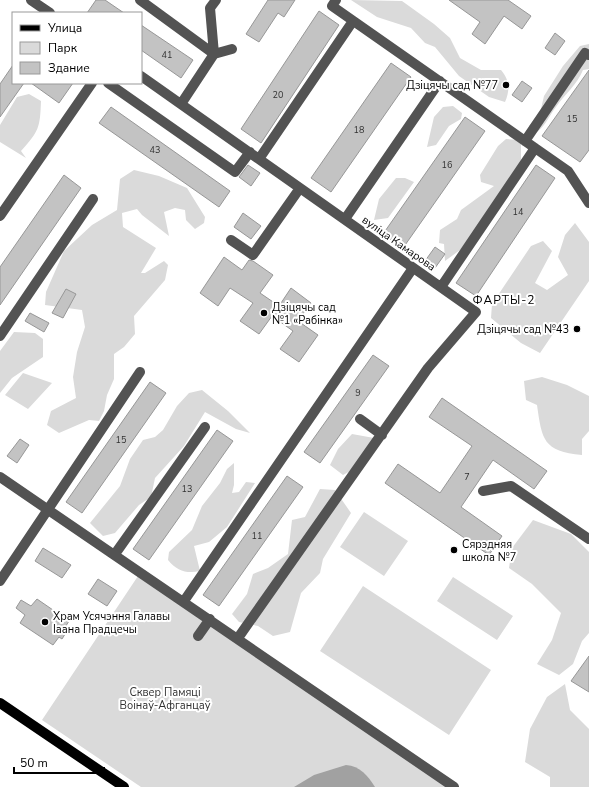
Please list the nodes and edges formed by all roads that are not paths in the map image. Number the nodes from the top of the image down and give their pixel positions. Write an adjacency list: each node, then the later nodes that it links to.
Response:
1 (31, 0): 5 (street)
2 (140, 0): 8 (street)
3 (216, 0): 8 (street)
4 (334, 3): 6 (street)
5 (49, 12)
6 (353, 21): 11 (street); 18 (street)
7 (232, 49): 8 (street)
8 (214, 54): 14 (street)
9 (589, 55): 15 (street)
10 (142, 77): 14 (street, вуліца Камарова)
11 (440, 81): 15 (street); 23 (street)
12 (91, 84): 22 (street)
13 (109, 84): 17 (street)
14 (181, 104): 17 (street, вуліца Камарова)
15 (525, 141): 16 (street)
16 (535, 148): 21 (street); 26 (street, вуліца Камарова)
17 (250, 152): 18 (street, вуліца Камарова)
18 (259, 158): 19 (street, вуліца Камарова)
19 (300, 188): 23 (street, вуліца Камарова); 24 (street)
20 (93, 199): 27 (street)
21 (589, 203)
22 (0, 216)
23 (345, 219): 25 (street, вуліца Камарова)
24 (231, 240)
25 (413, 268): 26 (street, вуліца Камарова); 38 (street)
26 (441, 287): 31 (street)
27 (0, 336)
28 (140, 372): 34 (street)
29 (360, 419): 31 (street)
30 (205, 428): 36 (street)
31 (382, 435): 41 (street)
32 (0, 477): 34 (street)
33 (483, 491): 35 (street)
34 (49, 509): 36 (street); 37 (street)
35 (589, 539)
36 (115, 554): 38 (street)
37 (0, 581)
38 (184, 601): 39 (street)
39 (210, 619): 40 (street); 41 (street)
40 (198, 636)
41 (238, 638): 44 (street)
42 (0, 703): 43 (main road)
43 (124, 787)
44 (454, 787)

